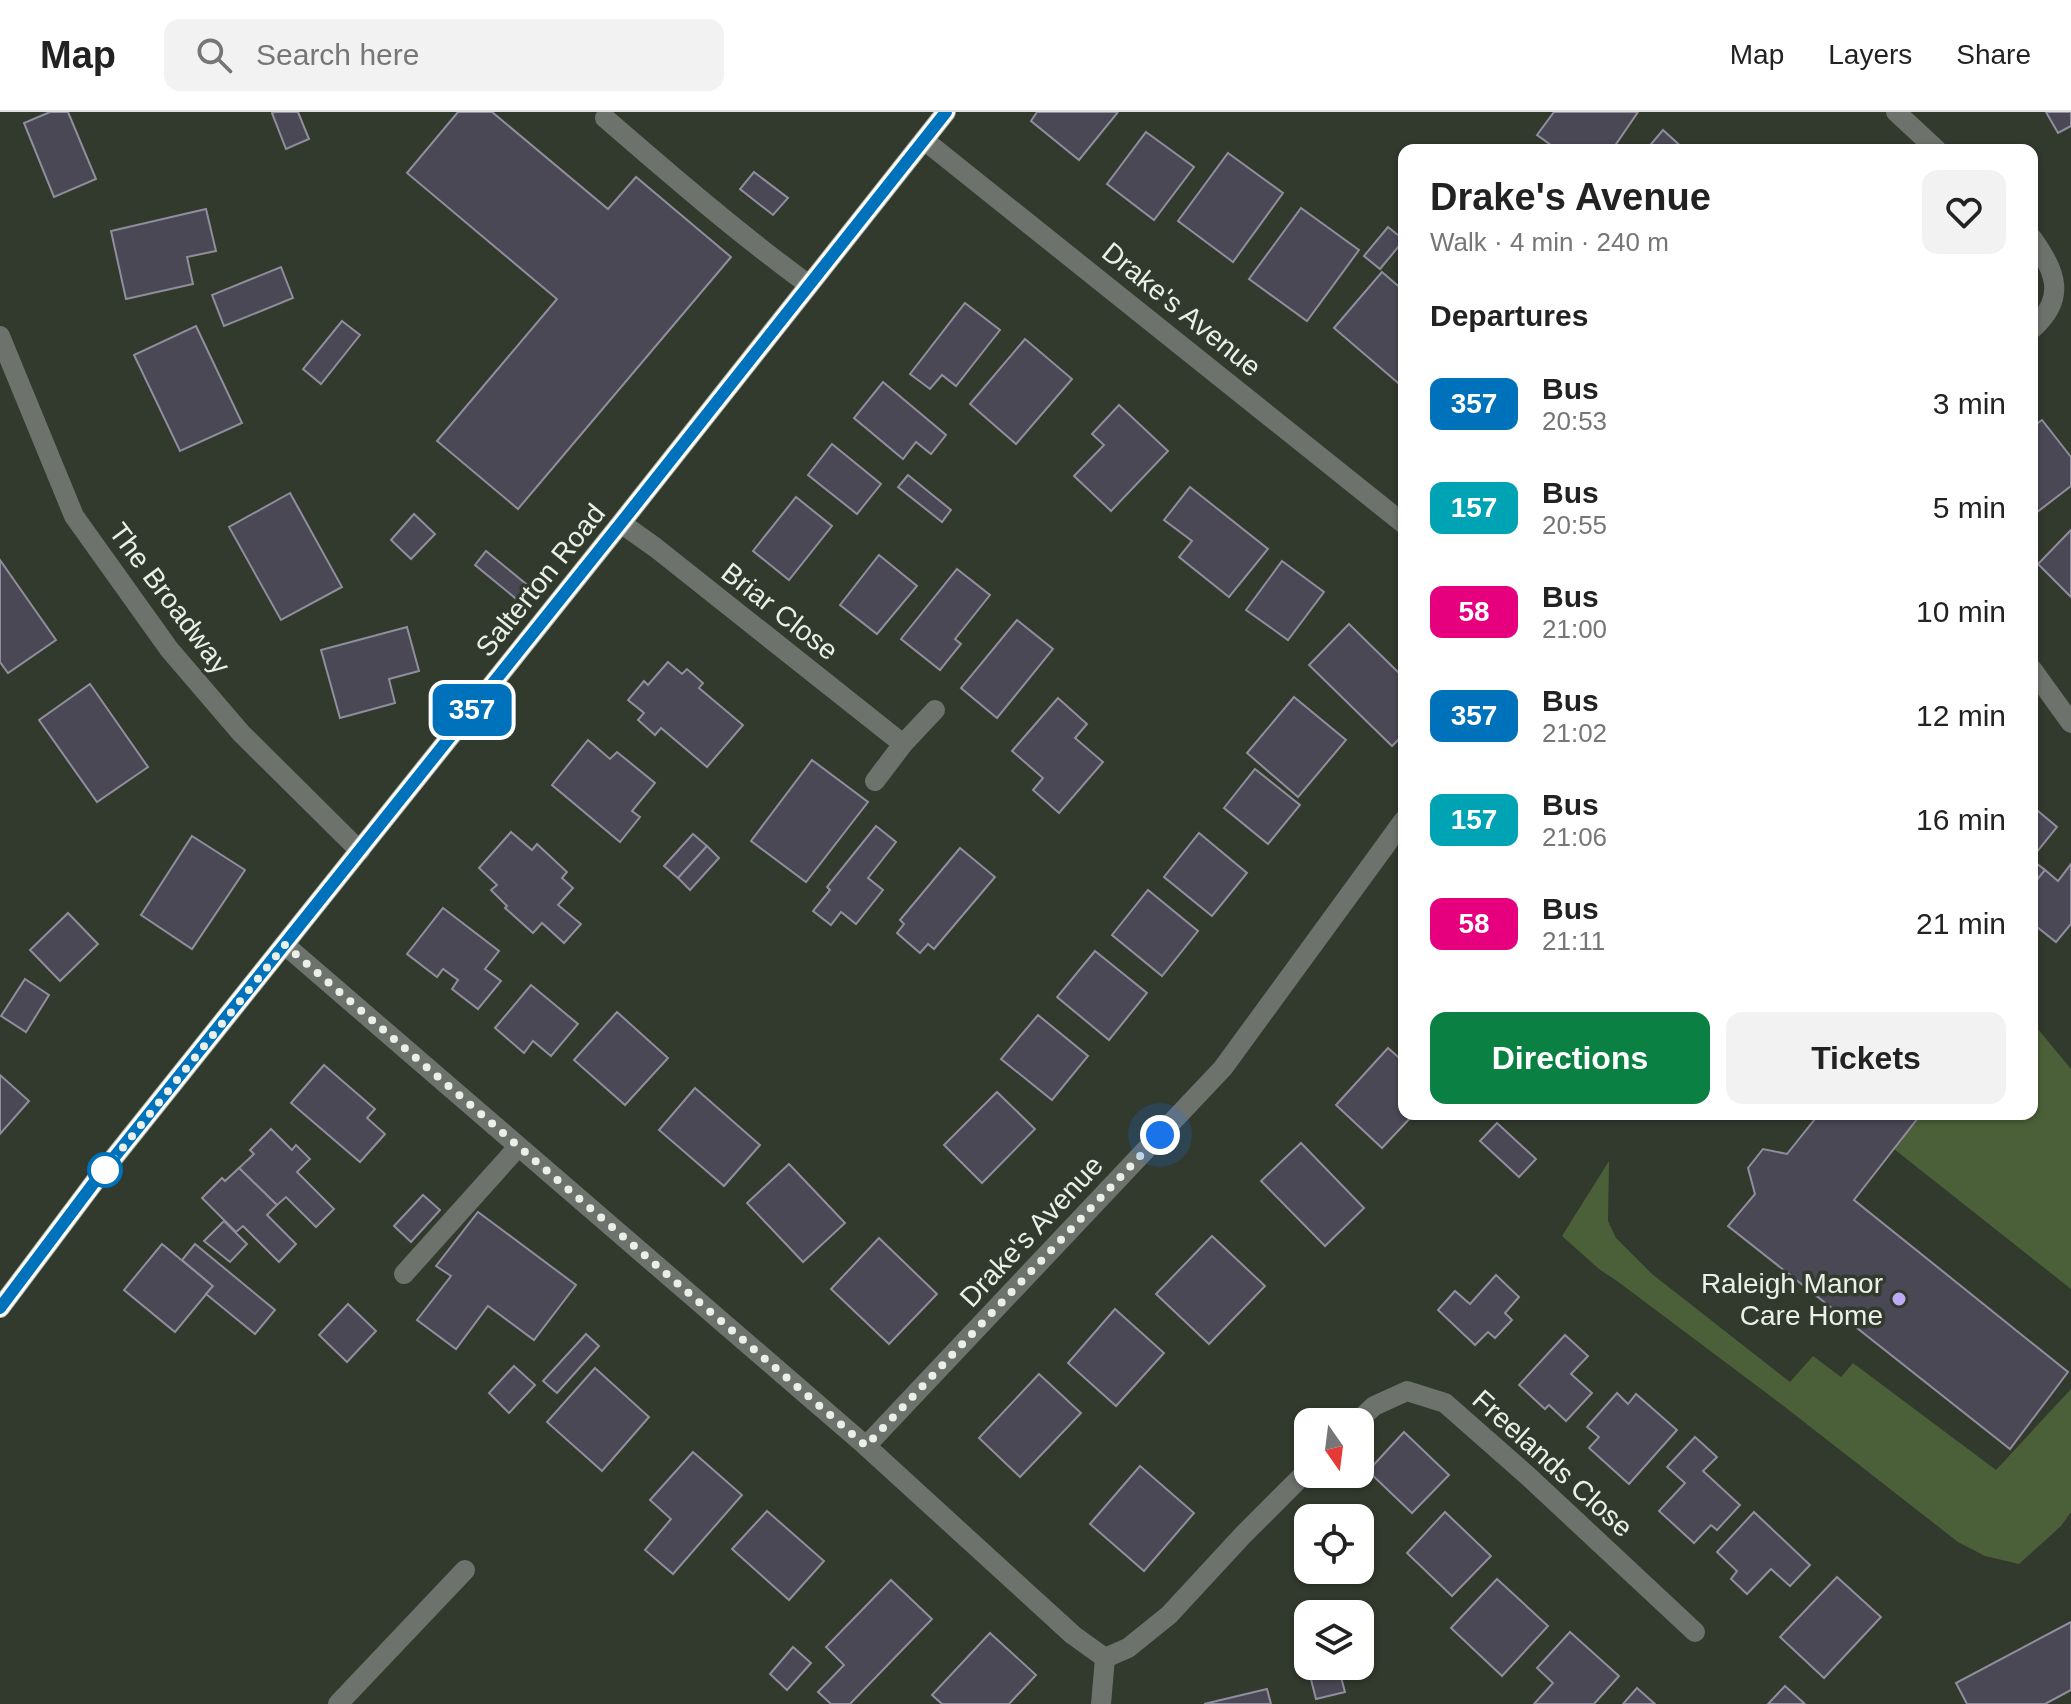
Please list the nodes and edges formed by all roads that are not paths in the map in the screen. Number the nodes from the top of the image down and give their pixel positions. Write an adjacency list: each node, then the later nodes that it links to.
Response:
1 (946, 112): 4 (main road, Salterton Road)
2 (1896, 112): 5 (street)
3 (605, 118): 7 (street)
4 (924, 140): 7 (main road, Salterton Road); 10 (street, Drake's Avenue)
5 (1931, 144)
6 (2038, 246): 8 (street)
7 (809, 285): 11 (main road, Salterton Road)
8 (2038, 324)
9 (0, 336): 18 (street, The Broadway)
10 (1398, 519)
11 (621, 523): 15 (street, Briar Close); 18 (main road, Salterton Road)
12 (2038, 677): 14 (street)
13 (935, 710): 15 (street)
14 (2071, 723)
15 (903, 744): 16 (street)
16 (875, 781)
17 (1398, 828): 24 (street, Drake's Avenue)
18 (360, 851): 19 (main road, Salterton Road)
19 (285, 945): 20 (street); 22 (main road, Salterton Road)
20 (518, 1147): 21 (street); 24 (street)
21 (404, 1274)
22 (0, 1308)
23 (1372, 1408): 27 (street, Freelands Close)
24 (866, 1446): 28 (street)
25 (1294, 1484): 28 (street)
26 (465, 1570): 29 (street)
27 (1695, 1632)
28 (1105, 1658): 30 (street)
29 (338, 1704)
30 (1101, 1704)

